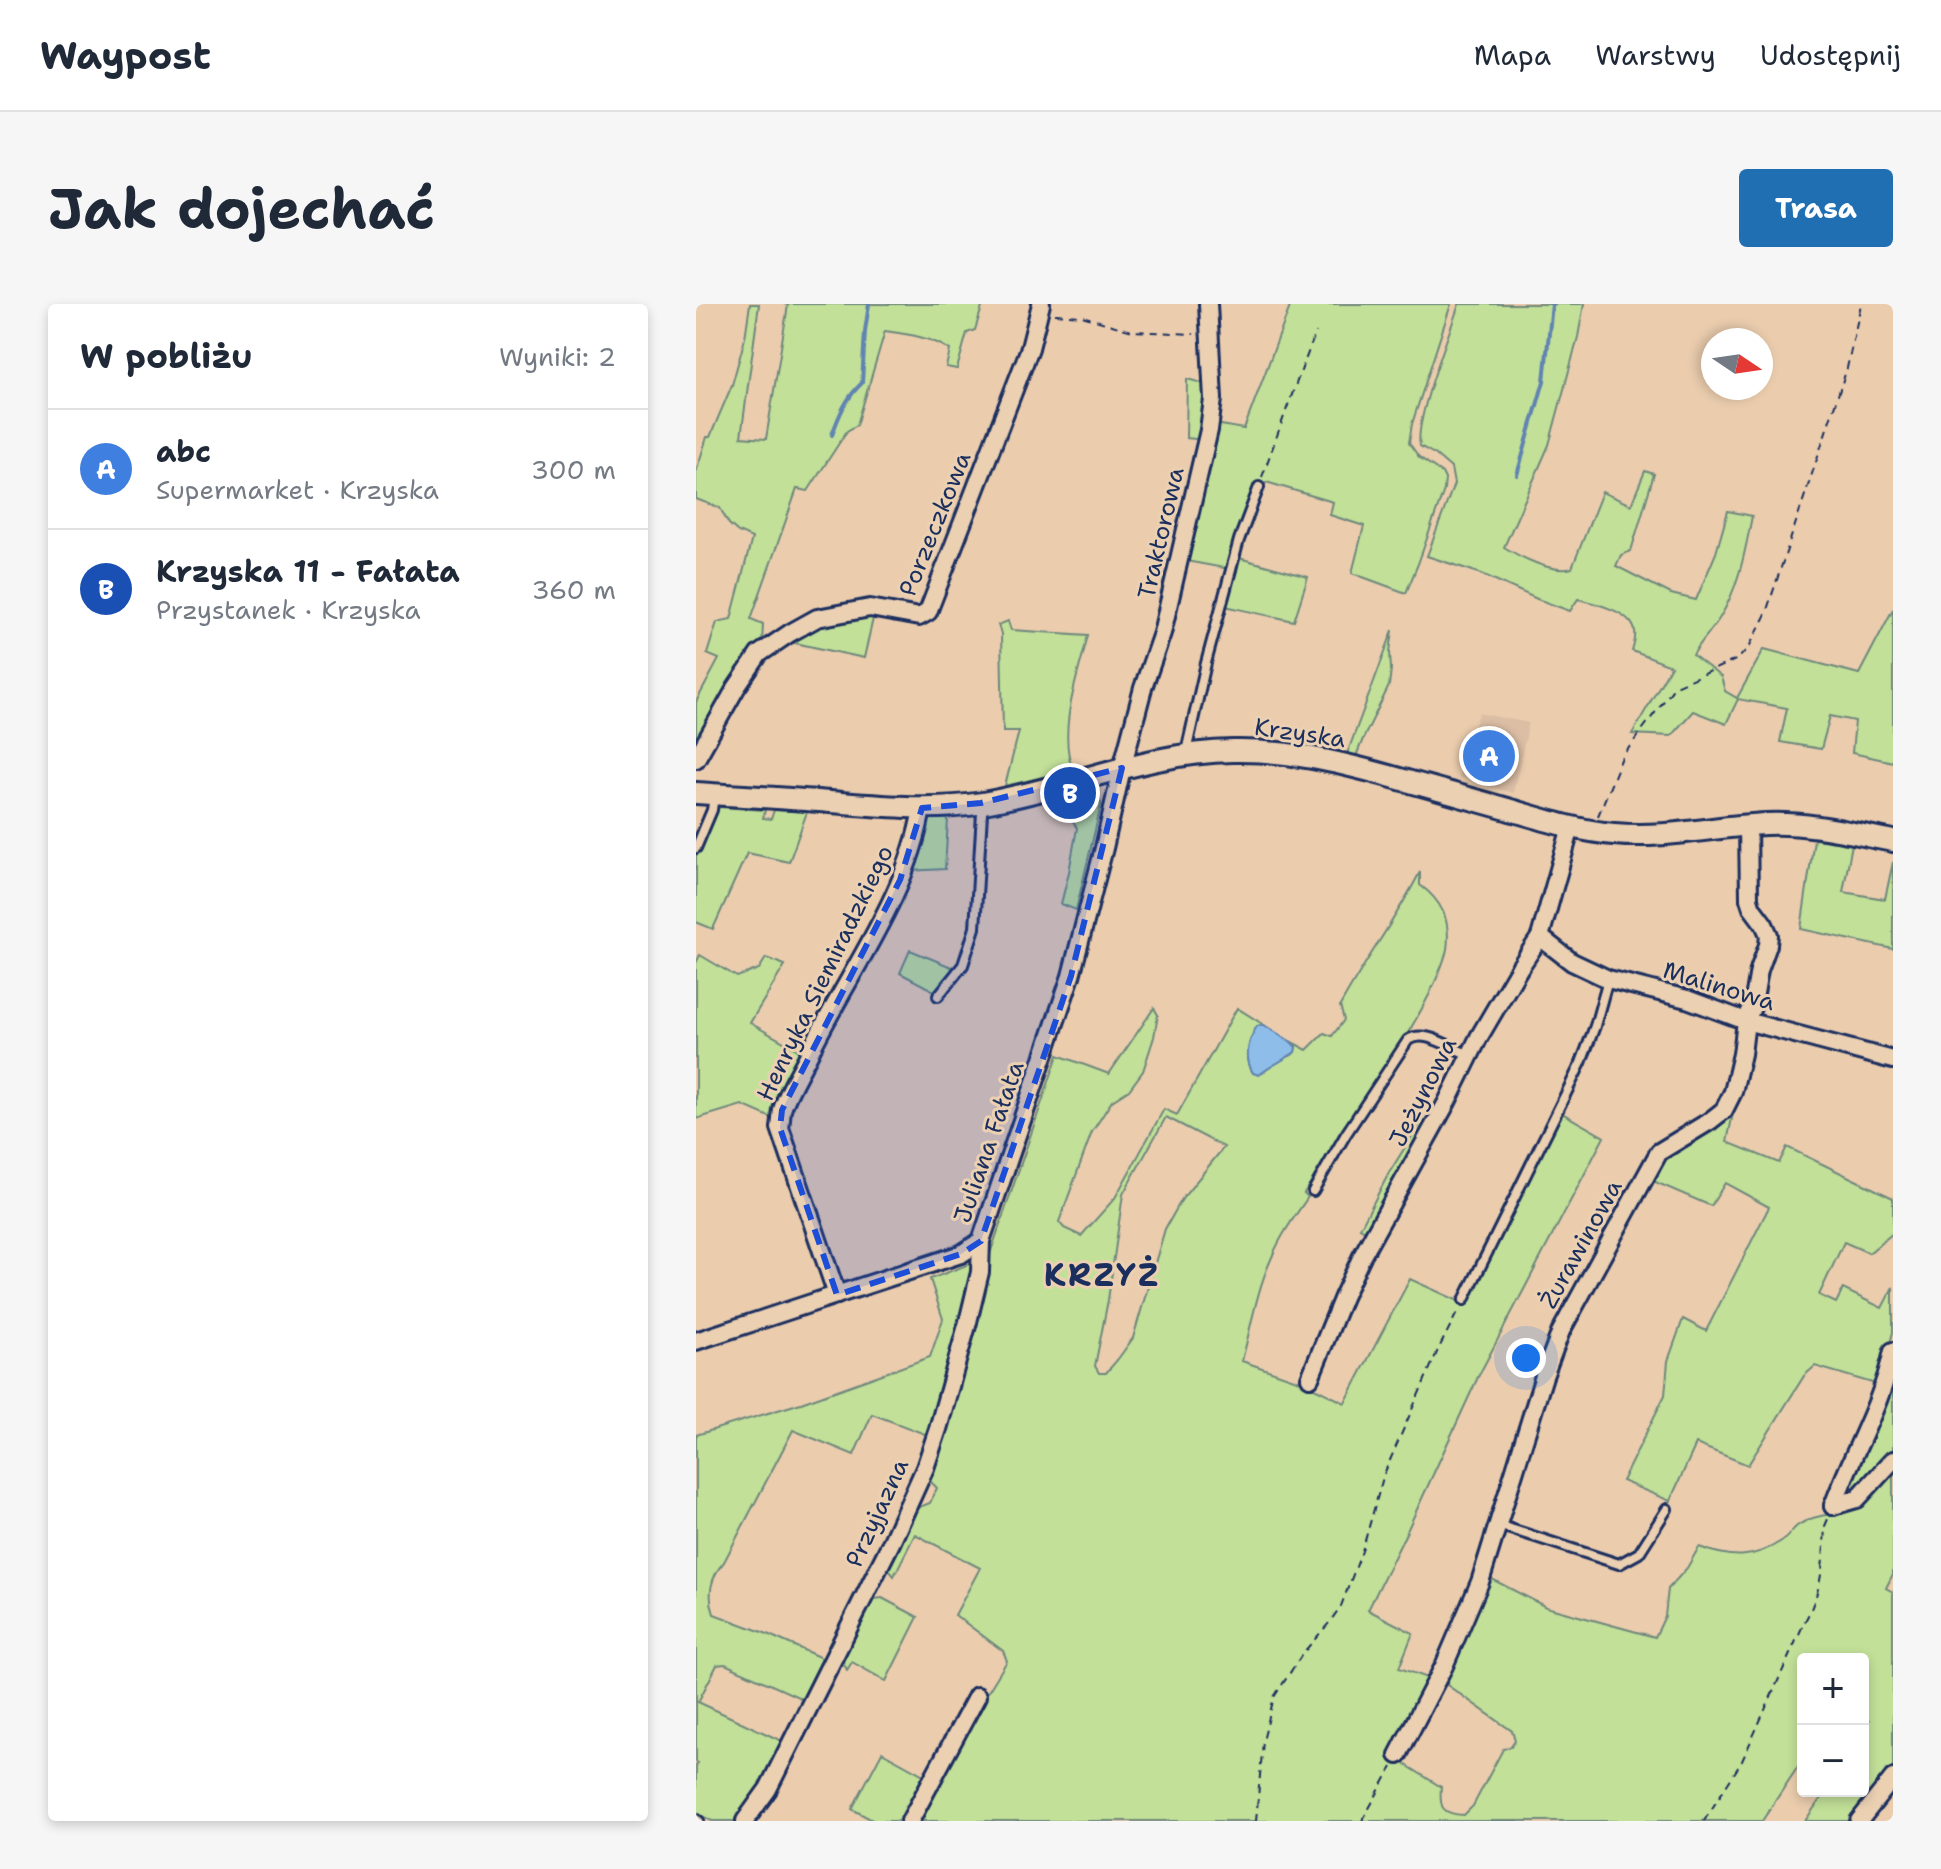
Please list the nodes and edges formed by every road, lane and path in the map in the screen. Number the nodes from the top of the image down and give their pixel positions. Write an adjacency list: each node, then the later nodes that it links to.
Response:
1 (1208, 304): 5 (street, Traktorowa)
2 (1861, 304): 14 (path)
3 (1039, 310): 5 (path); 8 (street, Porzeczkowa)
4 (1316, 332): 6 (path)
5 (1210, 336): 9 (street, Traktorowa)
6 (1259, 487): 7 (lane)
7 (1185, 755): 9 (street, Krzyska); 14 (street, Krzyska)
8 (696, 759)
9 (1122, 768): 11 (street, Krzyska); 24 (street, Juliana Fałata)
10 (705, 794): 12 (street, Krzyska); 16 (lane)
11 (981, 803): 12 (street, Krzyska); 19 (lane)
12 (922, 808): 25 (street, Henryka Siemiradzkiego)
13 (1748, 825): 14 (street, Krzyska); 15 (street, Krzyska); 20 (street, Żurawinowa)
14 (1581, 829): 17 (street, Jeżynowa)
15 (1893, 841)
16 (696, 848)
17 (1540, 937): 18 (street, Malinowa); 21 (street, Jeżynowa)
18 (1608, 979): 20 (street, Malinowa); 26 (lane)
19 (938, 996)
20 (1746, 1021): 22 (street, Malinowa); 33 (street, Żurawinowa)
21 (1471, 1055): 23 (lane); 29 (street, Jeżynowa)
22 (1893, 1060)
23 (1313, 1191)
24 (981, 1241): 25 (street, Juliana Fałata); 37 (street, Przyjazna)
25 (837, 1295): 27 (street, Juliana Fałata)
26 (1464, 1300): 39 (path)
27 (696, 1341)
28 (1893, 1351): 31 (street)
29 (1310, 1378)
30 (1893, 1460): 31 (street)
31 (1833, 1506): 41 (path)
32 (1667, 1509): 33 (lane)
33 (1497, 1525): 35 (street, Żurawinowa)
34 (977, 1696): 38 (street)
35 (1398, 1755): 40 (path)
36 (1893, 1778): 42 (street)
37 (745, 1821)
38 (910, 1821)
39 (1256, 1821)
40 (1362, 1821)
41 (1704, 1821)
42 (1859, 1821)

